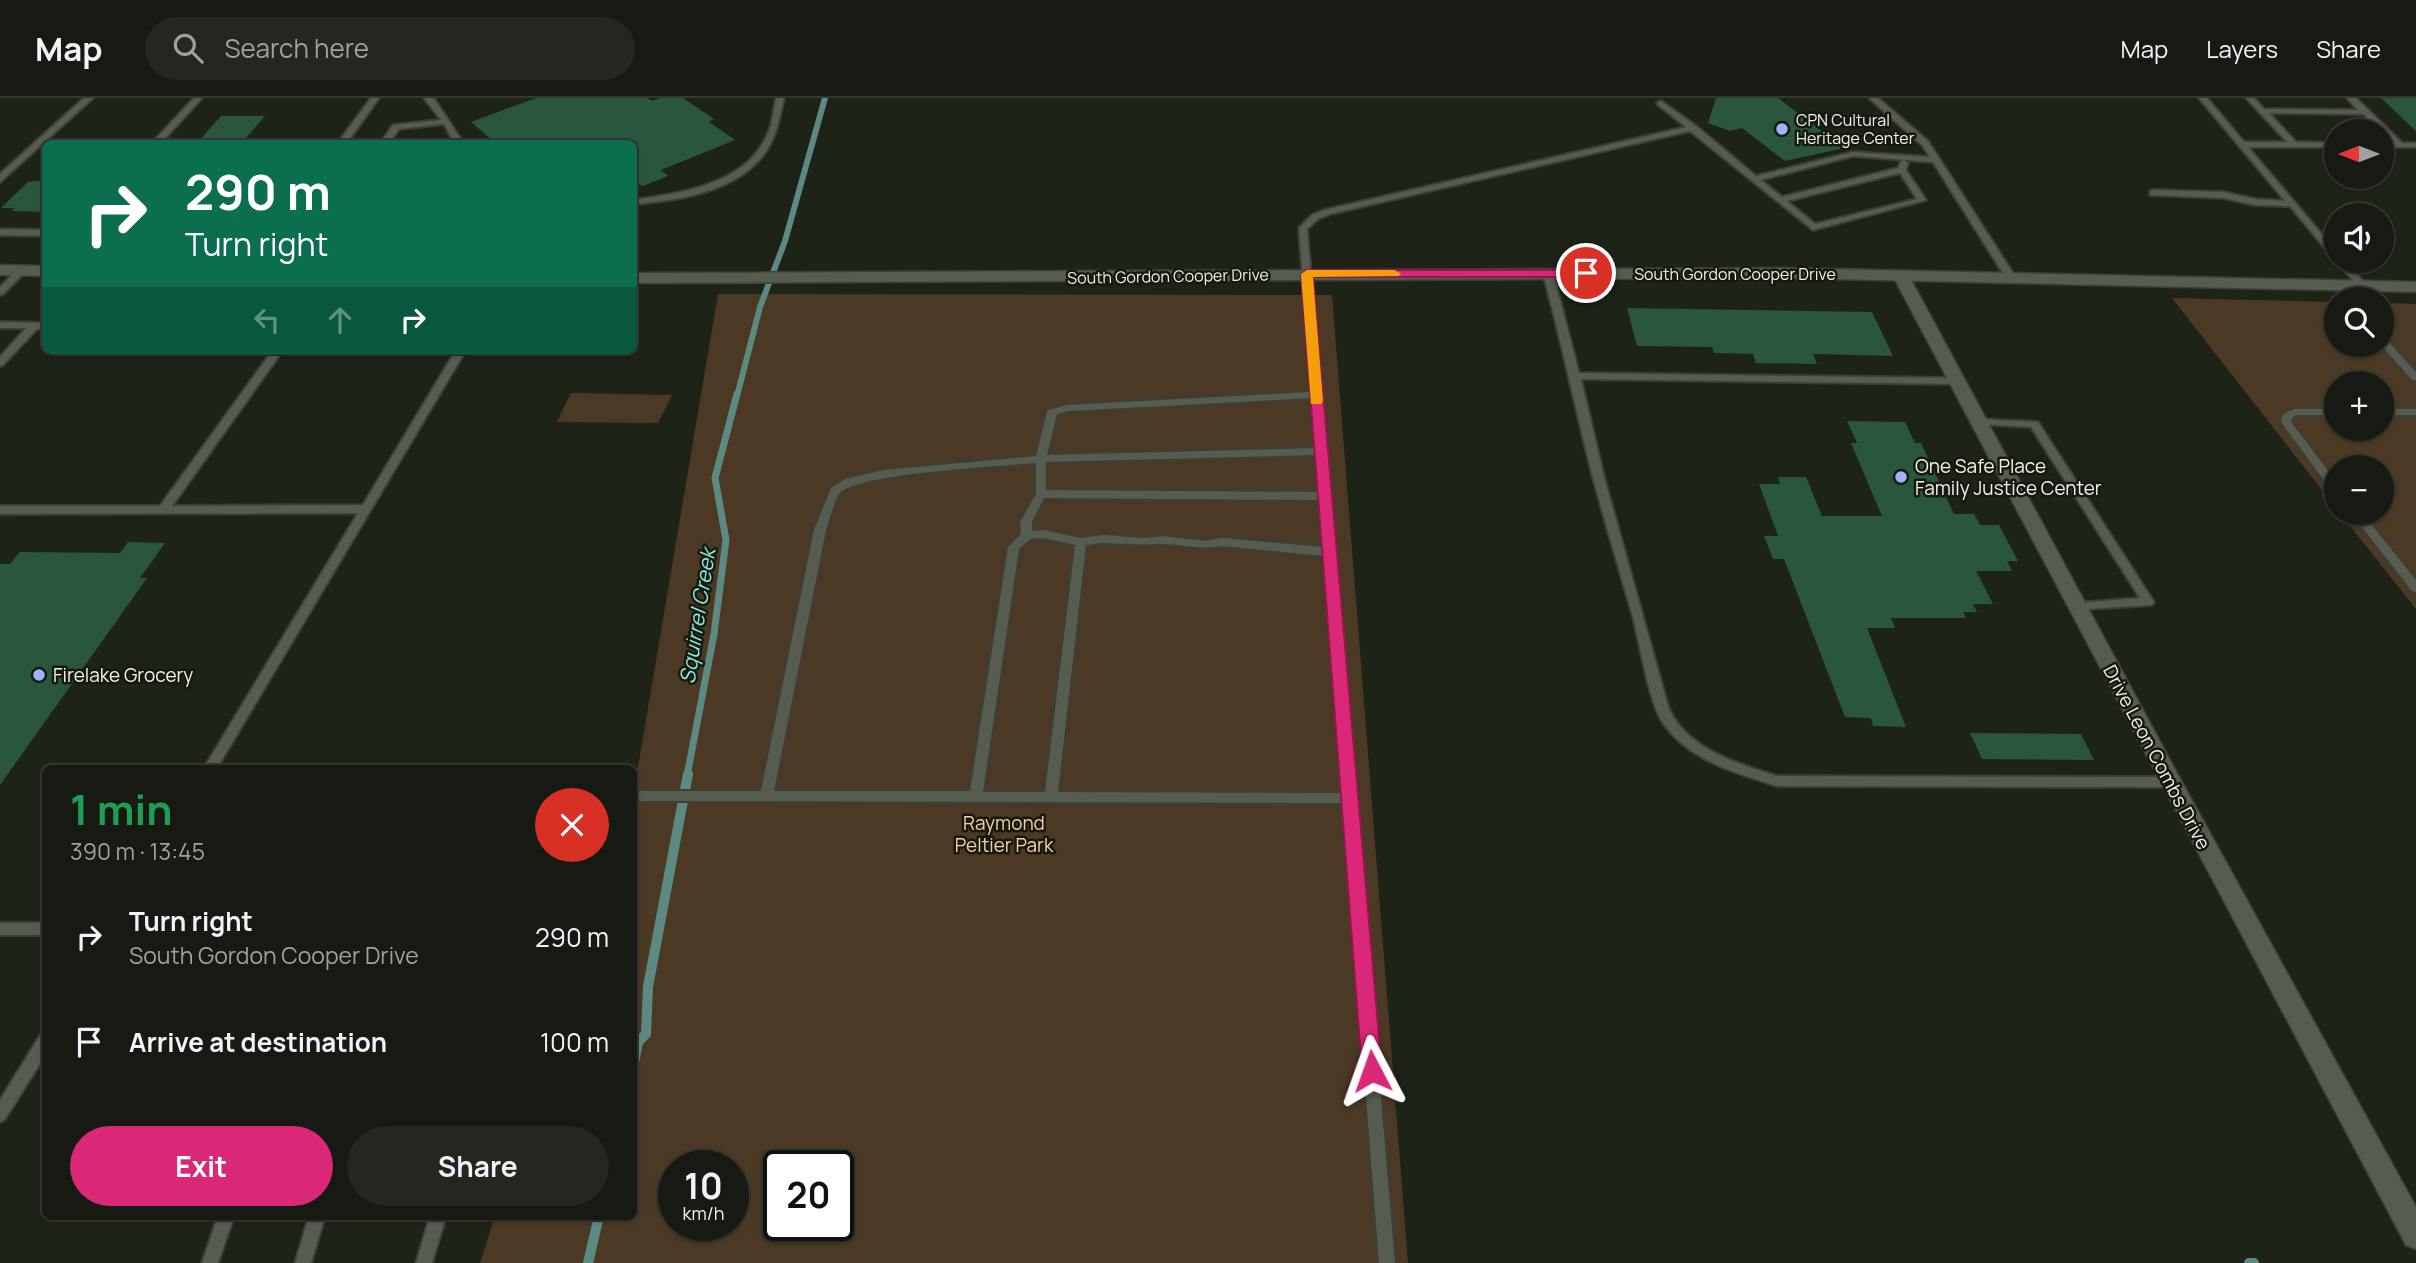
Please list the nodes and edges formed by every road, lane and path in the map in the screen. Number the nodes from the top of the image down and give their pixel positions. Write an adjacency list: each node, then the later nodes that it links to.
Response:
1 (89, 98): 16 (lane)
2 (198, 98): 17 (lane)
3 (374, 98): 18 (lane)
4 (428, 98): 13 (lane)
5 (780, 98): 36 (lane)
6 (1873, 98): 30 (lane)
7 (2203, 98): 21 (lane)
8 (2250, 98): 11 (lane)
9 (2351, 98): 12 (lane)
10 (1661, 103): 14 (lane)
11 (2263, 111): 12 (lane); 22 (lane)
12 (2366, 112): 25 (lane)
13 (444, 122): 19 (lane); 20 (lane)
14 (1693, 128): 33 (lane); 46 (lane)
15 (42, 140): 27 (lane)
16 (42, 140)
17 (159, 140)
18 (344, 140)
19 (387, 140)
20 (457, 140)
21 (2242, 144): 22 (lane); 37 (lane)
22 (2293, 144): 23 (lane)
23 (2324, 145)
24 (2394, 145): 25 (lane)
25 (2400, 145): 26 (lane)
26 (2416, 145)
27 (27, 154): 28 (lane); 32 (lane)
28 (42, 155)
29 (1906, 157): 30 (lane); 31 (lane); 33 (lane)
30 (1937, 160): 49 (lane)
31 (1902, 170): 35 (lane); 35 (lane)
32 (0, 179)
33 (1755, 179): 35 (lane)
34 (2153, 193): 37 (lane)
35 (1781, 200)
36 (637, 202)
37 (2292, 204): 40 (lane)
38 (0, 232): 39 (lane)
39 (42, 233)
40 (2324, 242)
41 (0, 270): 42 (main road)
42 (22, 270): 43 (main road); 52 (lane)
43 (42, 271)
44 (1548, 273): 46 (main road, South Gordon Cooper Drive); 47 (main road, South Gordon Cooper Drive); 59 (lane)
45 (2351, 273): 50 (lane)
46 (1307, 274): 48 (main road, South Gordon Cooper Drive); 62 (lane)
47 (1901, 276): 49 (main road, South Gordon Cooper Drive); 61 (main road, Drive Leon Combs Drive)
48 (637, 278)
49 (2011, 278): 50 (main road, South Gordon Cooper Drive)
50 (2362, 286): 51 (main road, South Gordon Cooper Drive)
51 (2416, 287)
52 (0, 292)
53 (0, 325): 54 (lane)
54 (40, 326): 58 (lane)
55 (2394, 353): 60 (lane)
56 (275, 354): 74 (lane)
57 (459, 354): 72 (lane)
58 (0, 363)
59 (1575, 376): 61 (lane); 82 (lane)
60 (2416, 378)
61 (1956, 381): 66 (main road, Drive Leon Combs Drive)
62 (1315, 395): 67 (lane); 68 (lane)
63 (2324, 412): 69 (lane)
64 (2394, 412): 65 (lane)
65 (2416, 412)
66 (1978, 422): 80 (main road, Drive Leon Combs Drive); 80 (lane)
67 (1320, 451): 68 (lane); 71 (lane)
68 (1041, 458): 70 (lane); 83 (lane)
69 (2324, 472)
70 (1041, 494): 71 (lane); 76 (lane)
71 (1324, 496): 78 (lane)
72 (366, 509): 74 (lane); 81 (lane)
73 (0, 510): 74 (lane)
74 (163, 510)
75 (2366, 525): 79 (lane)
76 (1027, 535): 77 (lane); 84 (lane)
77 (1081, 542): 78 (lane); 86 (lane)
78 (1329, 552): 87 (lane)
79 (2416, 588)
80 (2077, 607): 82 (main road, Drive Leon Combs Drive)
81 (212, 765)
82 (2170, 782): 95 (main road, Drive Leon Combs Drive)
83 (767, 794): 84 (lane); 85 (lane)
84 (976, 795): 86 (lane)
85 (637, 796)
86 (1051, 796): 87 (lane)
87 (1350, 797): 99 (lane)
88 (0, 929): 89 (lane)
89 (42, 929)
90 (42, 1046): 91 (lane)
91 (0, 1114)
92 (225, 1220): 96 (lane)
93 (316, 1220): 97 (lane)
94 (437, 1220): 98 (lane)
95 (2416, 1236)
96 (210, 1263)
97 (303, 1263)
98 (424, 1263)
99 (1387, 1263)

